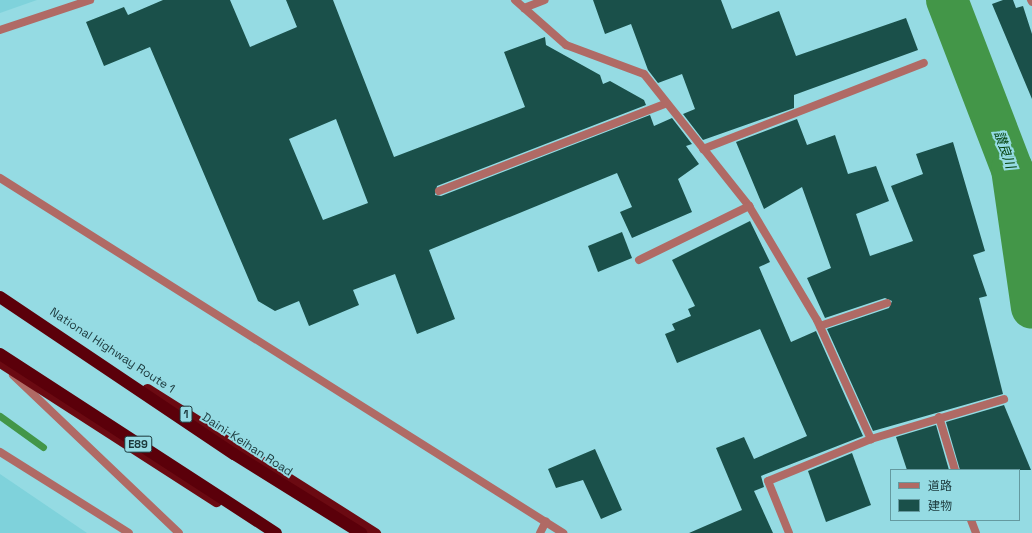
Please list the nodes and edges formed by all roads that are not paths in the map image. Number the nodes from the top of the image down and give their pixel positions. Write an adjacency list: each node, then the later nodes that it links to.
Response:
1 (90, 0): 5 (street)
2 (515, 0): 4 (street)
3 (545, 0): 4 (street)
4 (524, 8): 7 (street)
5 (0, 30)
6 (924, 63): 8 (street)
7 (667, 104): 8 (street); 10 (street)
8 (703, 149): 11 (street)
9 (0, 178): 24 (street)
10 (439, 191)
11 (749, 206): 12 (street); 16 (street)
12 (639, 260)
13 (0, 292): 30 (highway, National Highway Route 1 / 1)
14 (0, 297): 29 (highway, Daini-Keihan Road)
15 (888, 302): 16 (street)
16 (820, 326): 20 (street)
17 (0, 360): 26 (street); 27 (highway); 28 (highway, E89)
18 (1004, 399): 19 (street)
19 (939, 417): 20 (street); 22 (street)
20 (871, 439): 33 (street)
21 (0, 452): 25 (street)
22 (956, 469)
23 (971, 521): 34 (street)
24 (546, 522): 31 (street); 32 (street)
25 (129, 533)
26 (179, 533)
27 (266, 533)
28 (276, 533)
29 (361, 533)
30 (374, 533)
31 (540, 533)
32 (563, 533)
33 (789, 533)
34 (976, 533)

